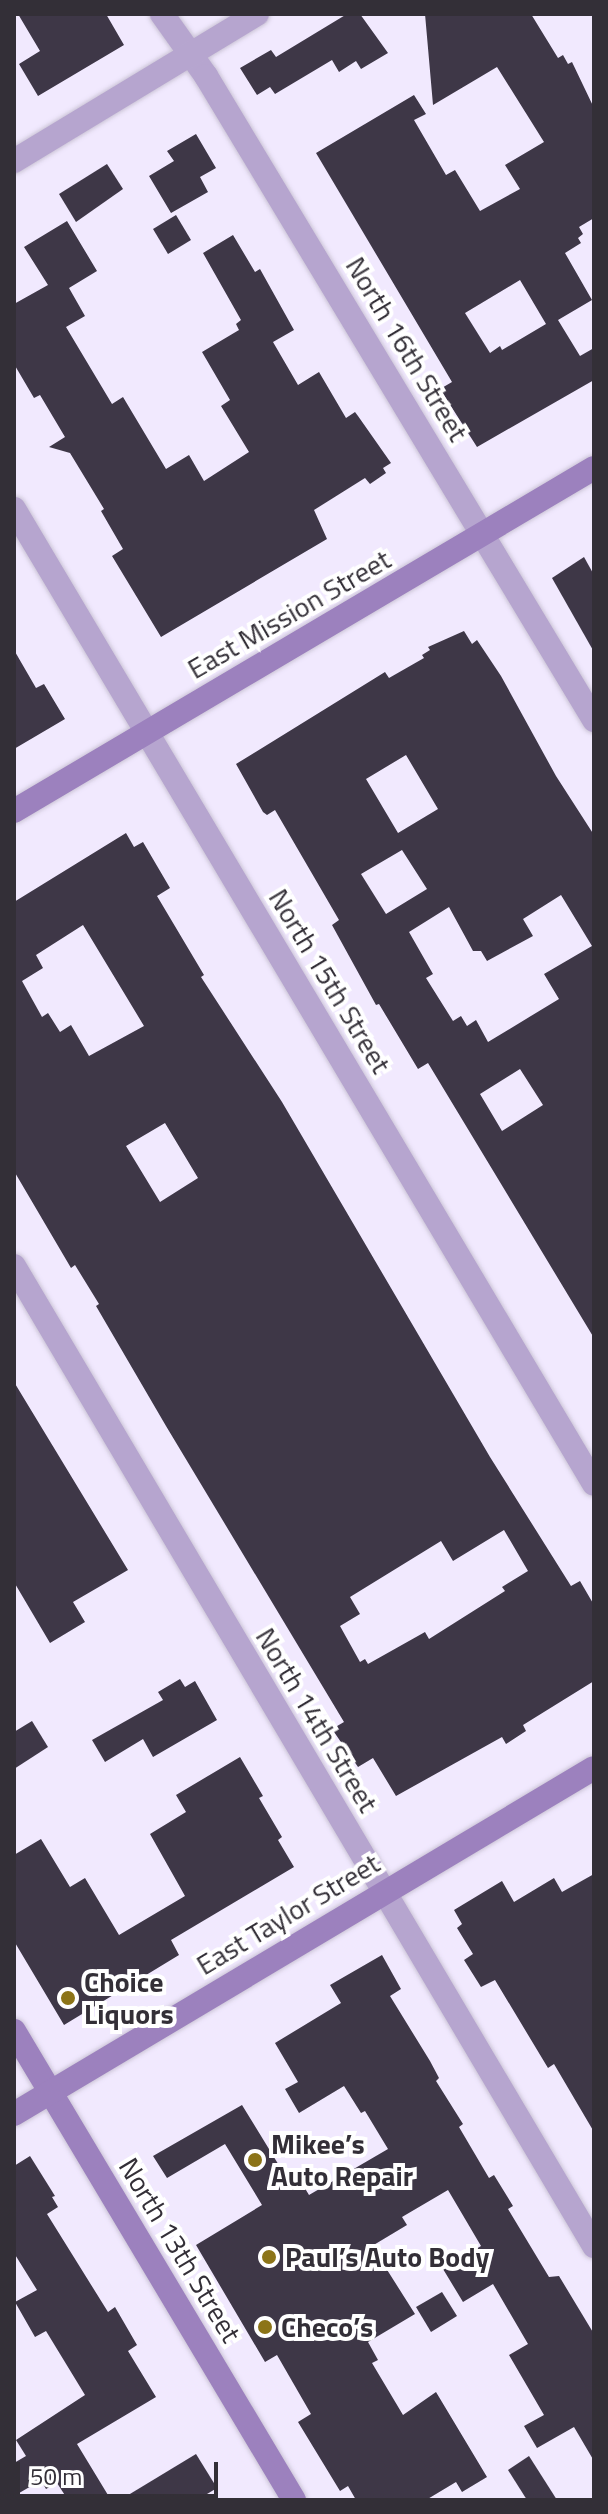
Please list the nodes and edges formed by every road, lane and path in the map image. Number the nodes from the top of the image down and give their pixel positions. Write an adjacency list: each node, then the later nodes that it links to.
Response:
1 (162, 14): 3 (street, North 16th Street)
2 (257, 14): 3 (street)
3 (190, 53): 4 (street); 7 (street, North 16th Street)
4 (14, 161)
5 (594, 468): 7 (main road, East Mission Street)
6 (14, 509): 9 (street, North 15th Street)
7 (484, 534): 8 (street, North 16th Street); 9 (main road, East Mission Street)
8 (594, 720)
9 (148, 732): 10 (main road, East Mission Street); 12 (street, North 15th Street)
10 (14, 811)
11 (14, 1266): 14 (street, North 14th Street)
12 (594, 1484)
13 (594, 1768): 14 (main road, East Taylor Street)
14 (384, 1891): 16 (main road, East Taylor Street); 18 (street, North 14th Street)
15 (14, 2031): 16 (main road, North 13th Street)
16 (52, 2092): 17 (main road, East Taylor Street); 19 (main road, North 13th Street)
17 (14, 2114)
18 (594, 2246)
19 (294, 2500)

